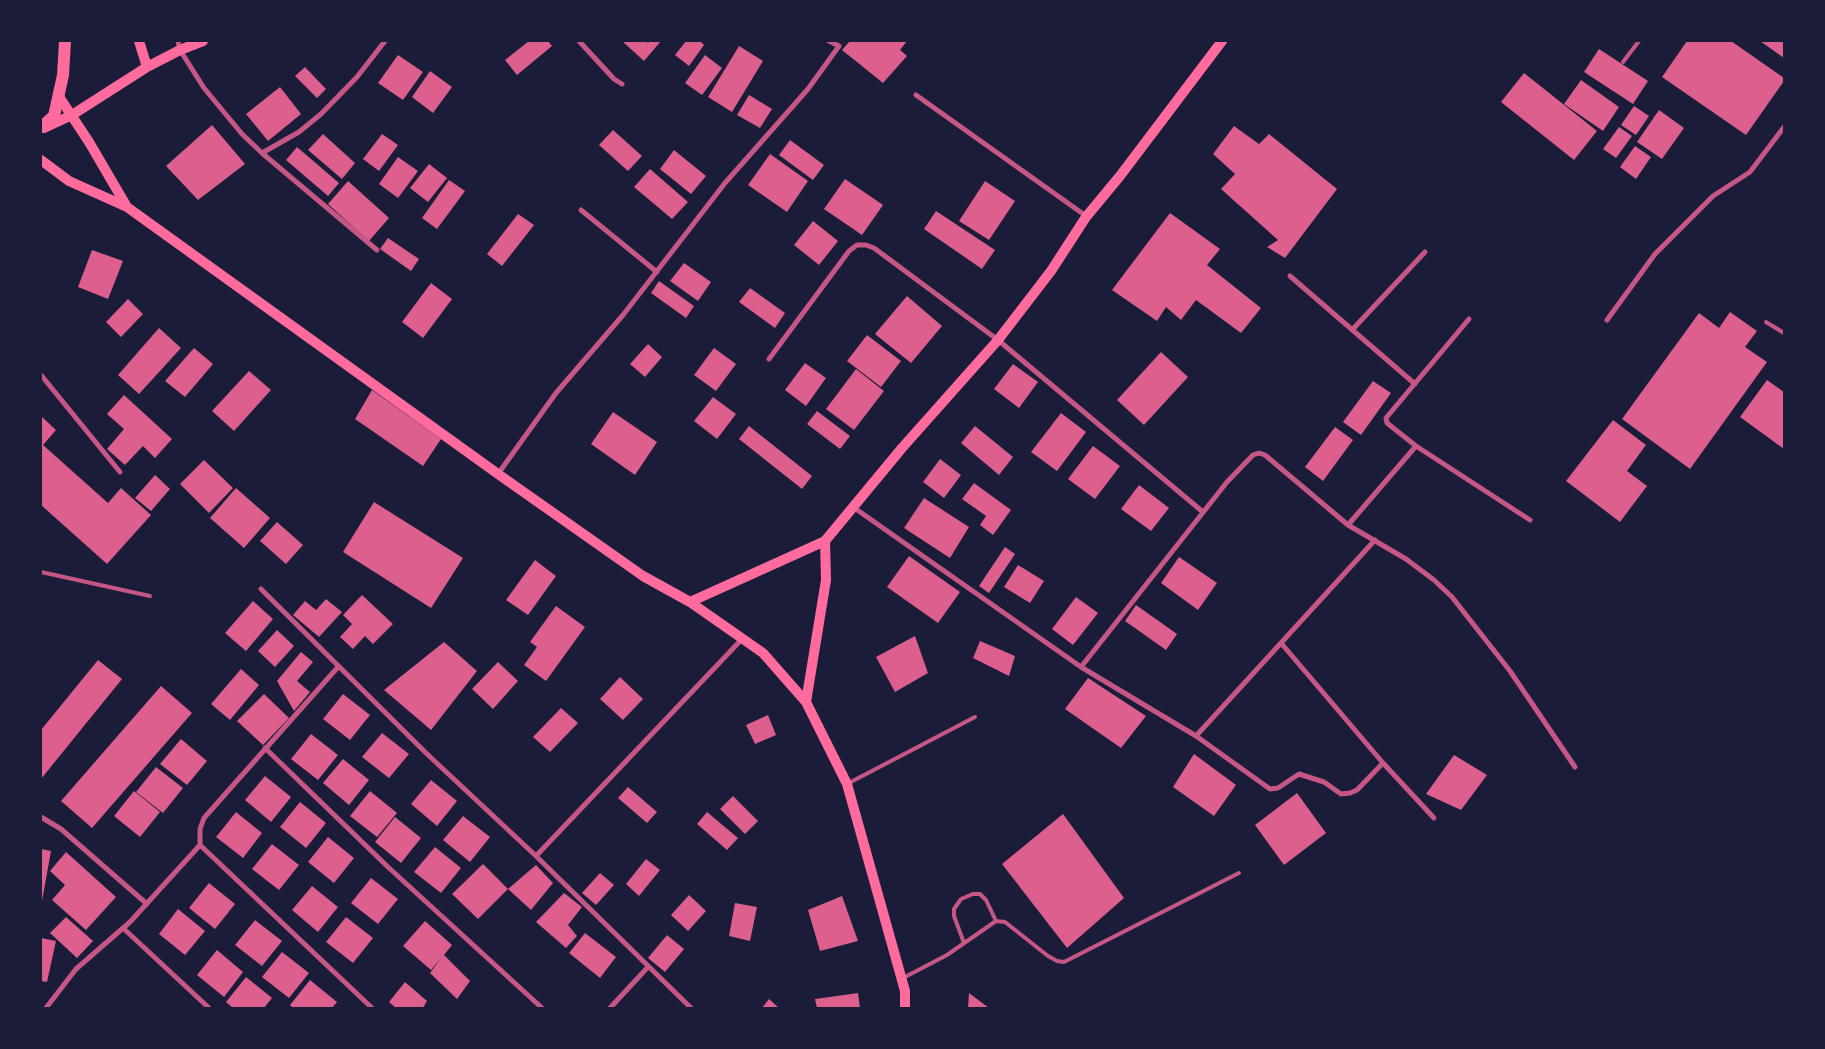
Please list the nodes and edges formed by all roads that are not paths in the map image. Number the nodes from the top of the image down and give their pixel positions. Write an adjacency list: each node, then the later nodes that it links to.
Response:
1 (65, 41): 13 (main road)
2 (139, 41): 11 (main road)
3 (203, 41): 9 (main road)
4 (385, 41): 18 (street)
5 (579, 41): 12 (street)
6 (829, 41): 25 (street)
7 (1222, 41): 22 (main road)
8 (1639, 41): 10 (lane)
9 (179, 46): 11 (main road); 18 (street)
10 (1623, 62)
11 (147, 66): 15 (main road)
12 (622, 84)
13 (58, 95): 15 (main road); 17 (main road)
14 (916, 95): 22 (street)
15 (72, 115): 17 (main road); 20 (main road)
16 (1784, 127): 28 (street)
17 (41, 128)
18 (262, 153): 23 (street)
19 (41, 160): 20 (main road)
20 (127, 206): 38 (main road)
21 (581, 210): 25 (street)
22 (1086, 217): 32 (main road)
23 (377, 250)
24 (1425, 252): 30 (street)
25 (657, 272): 38 (street)
26 (1290, 276): 30 (street)
27 (1469, 319): 35 (street)
28 (1607, 320)
29 (1766, 322): 31 (lane)
30 (1352, 330): 35 (street)
31 (1784, 333)
32 (998, 340): 33 (street); 39 (main road); 40 (street)
33 (769, 359)
34 (41, 375): 37 (street)
35 (1415, 384): 36 (street)
36 (1416, 446): 41 (street); 42 (street)
37 (120, 472)
38 (498, 474): 48 (main road)
39 (853, 507): 44 (main road); 52 (street)
40 (1203, 512): 42 (street); 52 (street)
41 (1530, 520)
42 (1348, 525): 43 (street)
43 (1375, 540): 50 (street); 58 (street)
44 (825, 541): 48 (main road); 53 (main road)
45 (41, 572): 47 (lane)
46 (261, 589): 51 (street)
47 (150, 596)
48 (690, 602): 49 (main road)
49 (742, 638): 53 (main road); 63 (street)
50 (1281, 643): 55 (street); 57 (street)
51 (338, 666): 56 (street); 63 (street)
52 (1081, 667): 55 (street)
53 (806, 702): 59 (main road)
54 (975, 717): 59 (lane)
55 (1196, 736): 57 (street)
56 (265, 748): 62 (street); 74 (street)
57 (1383, 763): 61 (street)
58 (1575, 766)
59 (847, 784): 70 (main road)
60 (41, 817): 65 (street)
61 (1434, 818)
62 (200, 845): 65 (street); 73 (street)
63 (536, 856): 69 (street)
64 (1239, 873): 66 (lane)
65 (147, 904): 67 (street)
66 (996, 921): 68 (lane); 68 (lane)
67 (123, 928): 71 (street); 72 (street)
68 (964, 943): 70 (lane)
69 (648, 967): 75 (street); 76 (street)
70 (902, 979): 77 (main road)
71 (46, 1008)
72 (209, 1008)
73 (372, 1008)
74 (542, 1008)
75 (610, 1008)
76 (691, 1008)
77 (905, 1008)

